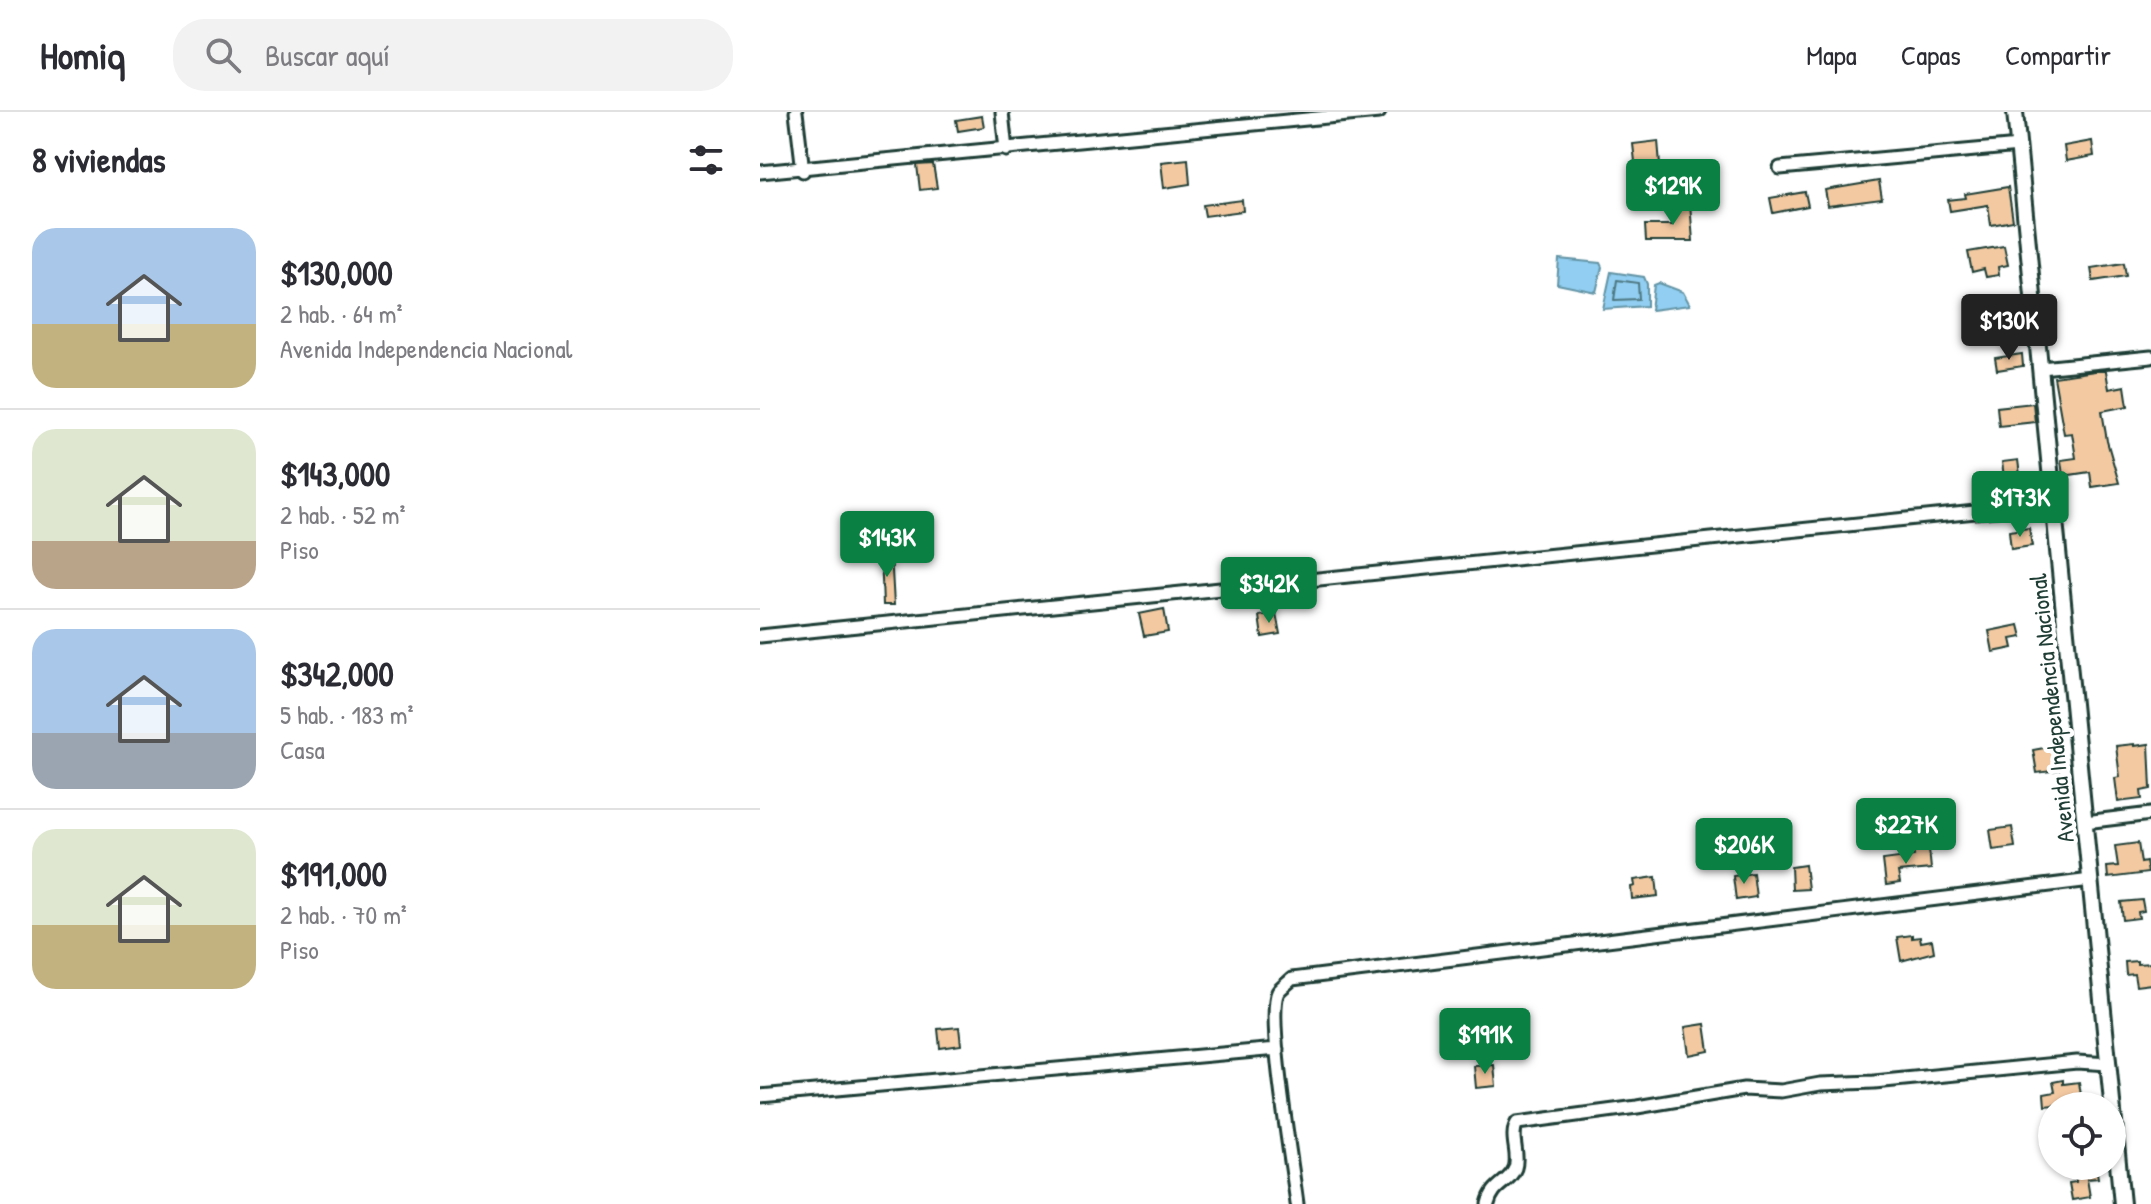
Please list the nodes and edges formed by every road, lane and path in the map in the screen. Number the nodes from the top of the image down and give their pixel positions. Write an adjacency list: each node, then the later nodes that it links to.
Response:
1 (796, 112): 10 (street)
2 (1002, 112): 8 (street)
3 (1202, 112): 6 (street)
4 (1379, 112): 6 (street)
5 (2015, 112): 7 (main road, Avenida Independencia Nacional)
6 (1204, 127): 8 (street)
7 (2019, 146): 9 (street); 13 (main road, Avenida Independencia Nacional)
8 (1006, 150): 10 (street)
9 (1780, 168)
10 (803, 171): 11 (street)
11 (760, 172)
12 (2151, 357): 13 (street)
13 (2041, 368): 14 (main road, Avenida Independencia Nacional)
14 (2054, 504): 15 (street); 17 (main road, Avenida Independencia Nacional)
15 (760, 636)
16 (2151, 814): 17 (street)
17 (2085, 822): 18 (main road, Avenida Independencia Nacional)
18 (2091, 880): 19 (street); 20 (main road, Avenida Independencia Nacional)
19 (1277, 1049): 21 (street); 22 (street)
20 (2109, 1064): 23 (street); 24 (main road, Avenida Independencia Nacional)
21 (760, 1096)
22 (1297, 1204)
23 (1488, 1204)
24 (2122, 1204)

